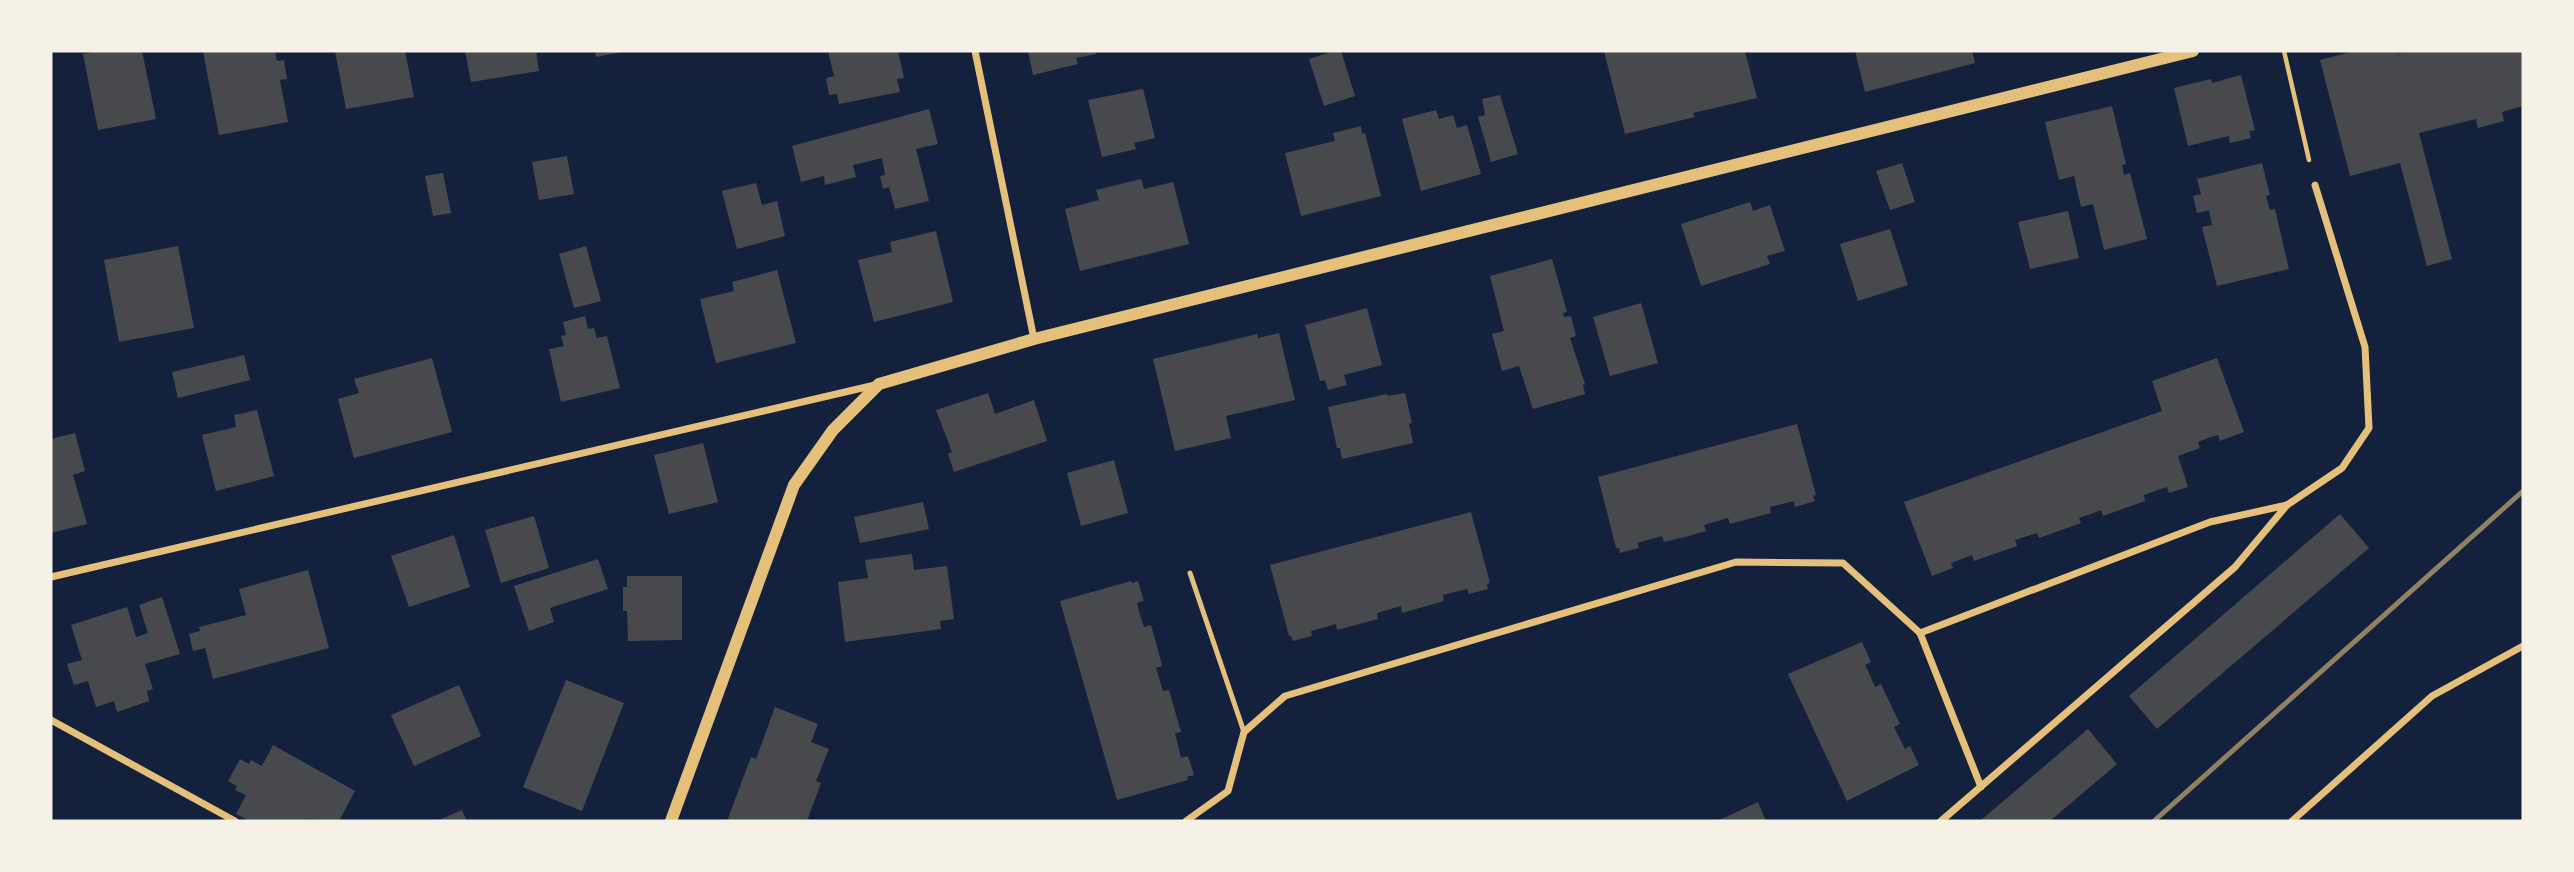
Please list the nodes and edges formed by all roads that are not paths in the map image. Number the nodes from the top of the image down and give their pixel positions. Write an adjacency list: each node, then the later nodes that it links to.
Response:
1 (975, 51): 4 (street)
2 (2193, 51): 4 (street)
3 (2315, 185): 6 (street)
4 (1034, 339): 5 (street)
5 (879, 384): 8 (street); 15 (street)
6 (2287, 505): 9 (street); 13 (street)
7 (1191, 573): 12 (lane)
8 (51, 577)
9 (1920, 633): 12 (street); 13 (street)
10 (2523, 646): 18 (street)
11 (51, 720): 14 (street)
12 (1244, 732): 16 (street)
13 (1981, 787): 17 (street)
14 (235, 821)
15 (671, 821)
16 (1186, 821)
17 (1941, 821)
18 (2292, 821)

